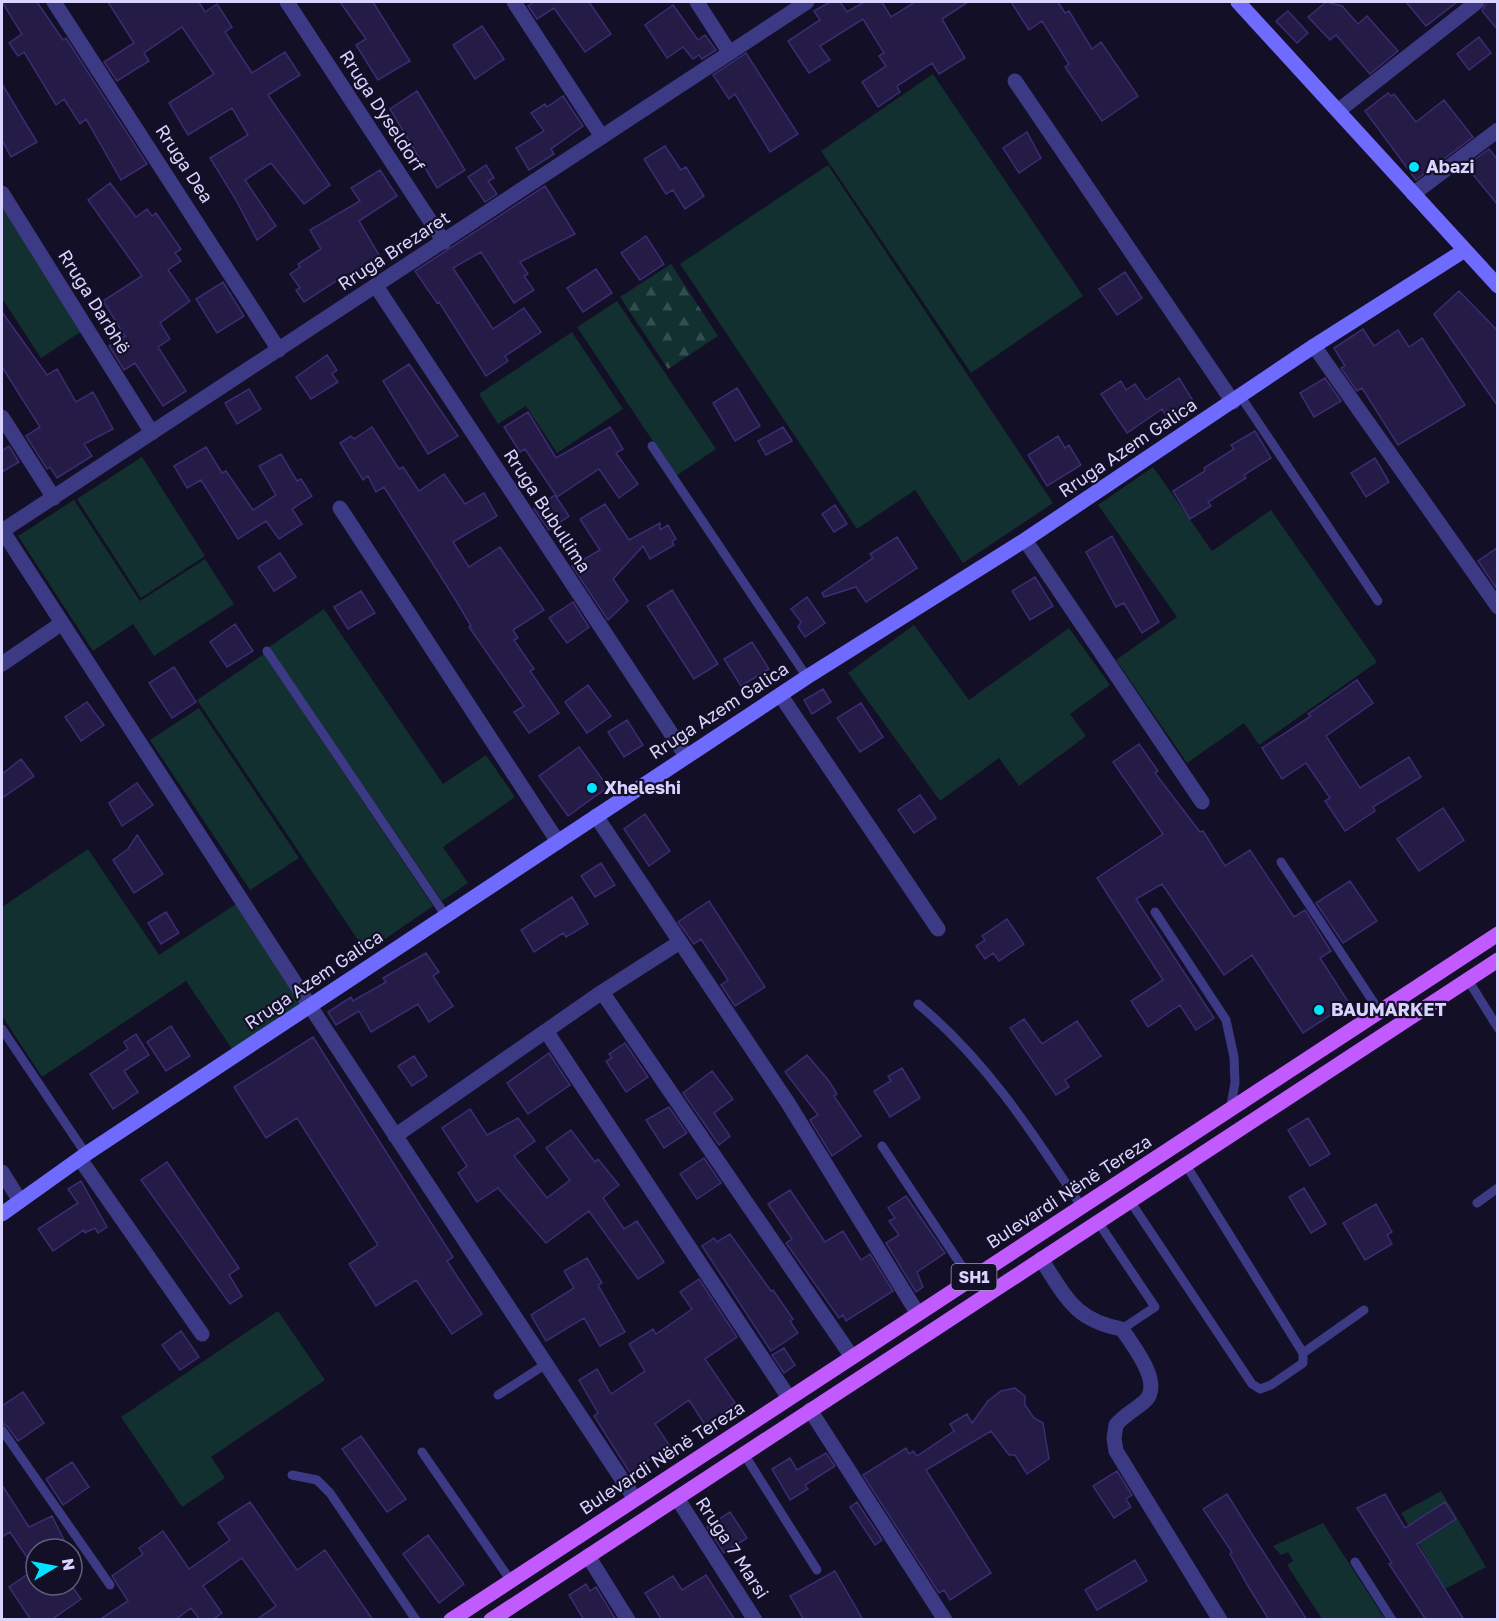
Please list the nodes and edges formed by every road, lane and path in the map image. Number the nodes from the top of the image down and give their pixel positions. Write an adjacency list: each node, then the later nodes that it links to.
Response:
1 (54, 2): 20 (street, Rruga Dea)
2 (287, 2): 15 (street, Rruga Dyseldorf)
3 (514, 2): 12 (street)
4 (697, 2): 8 (street)
5 (807, 2): 8 (street, Rruga Brezaret)
6 (1238, 2): 10 (street)
7 (1477, 2): 10 (street)
8 (729, 52): 12 (street, Rruga Brezaret)
9 (1015, 81): 21 (street)
10 (1338, 111): 14 (street)
11 (1497, 130): 14 (street)
12 (602, 137): 15 (street, Rruga Brezaret)
13 (2, 192): 23 (street, Rruga Darbhë)
14 (1413, 194): 16 (street)
15 (444, 242): 18 (street, Rruga Brezaret)
16 (1465, 250): 17 (street); 19 (street, Rruga Azem Galica)
17 (1497, 285)
18 (376, 286): 20 (street, Rruga Brezaret); 36 (street, Rruga Bubullima)
19 (1314, 346): 21 (street, Rruga Azem Galica); 30 (street)
20 (279, 350): 23 (street, Rruga Brezaret)
21 (1237, 399): 28 (street, Rruga Azem Galica); 29 (lane)
22 (2, 417): 25 (street)
23 (152, 433): 25 (street, Rruga Brezaret)
24 (652, 446): 34 (lane)
25 (54, 498): 27 (street, Rruga Brezaret)
26 (340, 508): 39 (street)
27 (2, 531): 31 (street)
28 (1024, 540): 34 (street, Rruga Azem Galica); 37 (street)
29 (1378, 601)
30 (1497, 607)
31 (62, 623): 33 (street); 50 (street)
32 (267, 651): 42 (lane)
33 (2, 664)
34 (807, 677): 35 (street, Rruga Azem Galica)
35 (781, 696): 36 (street, Rruga Azem Galica); 43 (street)
36 (686, 756): 38 (street, Rruga Azem Galica)
37 (1202, 802)
38 (596, 816): 39 (street, Rruga Azem Galica); 45 (street)
39 (558, 842): 42 (street, Rruga Azem Galica)
40 (1281, 862): 51 (lane)
41 (1155, 912): 55 (lane)
42 (446, 916): 50 (street, Rruga Azem Galica)
43 (938, 929)
44 (1497, 934): 51 (main road, Bulevardi Nënë Tereza / SH1)
45 (680, 942): 48 (street); 71 (street)
46 (1497, 960): 47 (main road, SH1)
47 (1468, 980): 52 (lane); 59 (main road, SH1)
48 (602, 992): 54 (street); 75 (street)
49 (918, 1004): 65 (lane)
50 (310, 1006): 56 (street); 58 (street, Rruga Azem Galica)
51 (1380, 1012): 55 (main road, Bulevardi Nënë Tereza / SH1)
52 (1497, 1028)
53 (2, 1029): 58 (lane)
54 (546, 1031): 56 (street); 78 (street)
55 (1230, 1110): 65 (main road, Bulevardi Nënë Tereza / SH1)
56 (395, 1136): 76 (street)
57 (882, 1146): 69 (lane)
58 (83, 1157): 62 (street, Rruga Azem Galica); 73 (street)
59 (1186, 1165): 63 (main road, SH1); 74 (lane)
60 (2, 1172): 62 (street)
61 (1497, 1188): 64 (lane)
62 (20, 1201): 66 (street, Rruga Azem Galica)
63 (1130, 1201): 67 (main road, SH1); 74 (lane)
64 (1477, 1203)
65 (1081, 1206): 69 (main road, Bulevardi Nënë Tereza / SH1)
66 (2, 1214)
67 (1098, 1222): 68 (main road, SH1); 72 (lane)
68 (1041, 1259): 72 (street); 79 (main road, SH1)
69 (971, 1280): 71 (main road, Bulevardi Nënë Tereza / SH1)
70 (1364, 1310): 74 (lane)
71 (918, 1314): 75 (main road, Bulevardi Nënë Tereza / SH1)
72 (1122, 1329): 97 (street)
73 (202, 1334)
74 (1303, 1353)
75 (852, 1357): 78 (main road, Bulevardi Nënë Tereza / SH1)
76 (546, 1364): 77 (lane); 85 (street)
77 (498, 1395)
78 (789, 1398): 85 (main road, Bulevardi Nënë Tereza / SH1)
79 (810, 1410): 82 (main road, SH1); 96 (street)
80 (2, 1430): 90 (lane)
81 (422, 1452): 89 (lane)
82 (744, 1454): 84 (main road, SH1); 88 (lane)
83 (292, 1475): 91 (lane)
84 (677, 1498): 86 (main road, SH1); 95 (street, Rruga 7 Marsi)
85 (635, 1499): 89 (main road, Bulevardi Nënë Tereza / SH1)
86 (588, 1556): 93 (main road, SH1); 94 (street)
87 (1355, 1562): 98 (lane)
88 (817, 1570)
89 (511, 1581): 92 (main road, Bulevardi Nënë Tereza / SH1)
90 (110, 1585)
91 (416, 1620)
92 (451, 1620)
93 (491, 1620)
94 (628, 1620)
95 (755, 1620)
96 (945, 1620)
97 (1220, 1620)
98 (1392, 1620)

